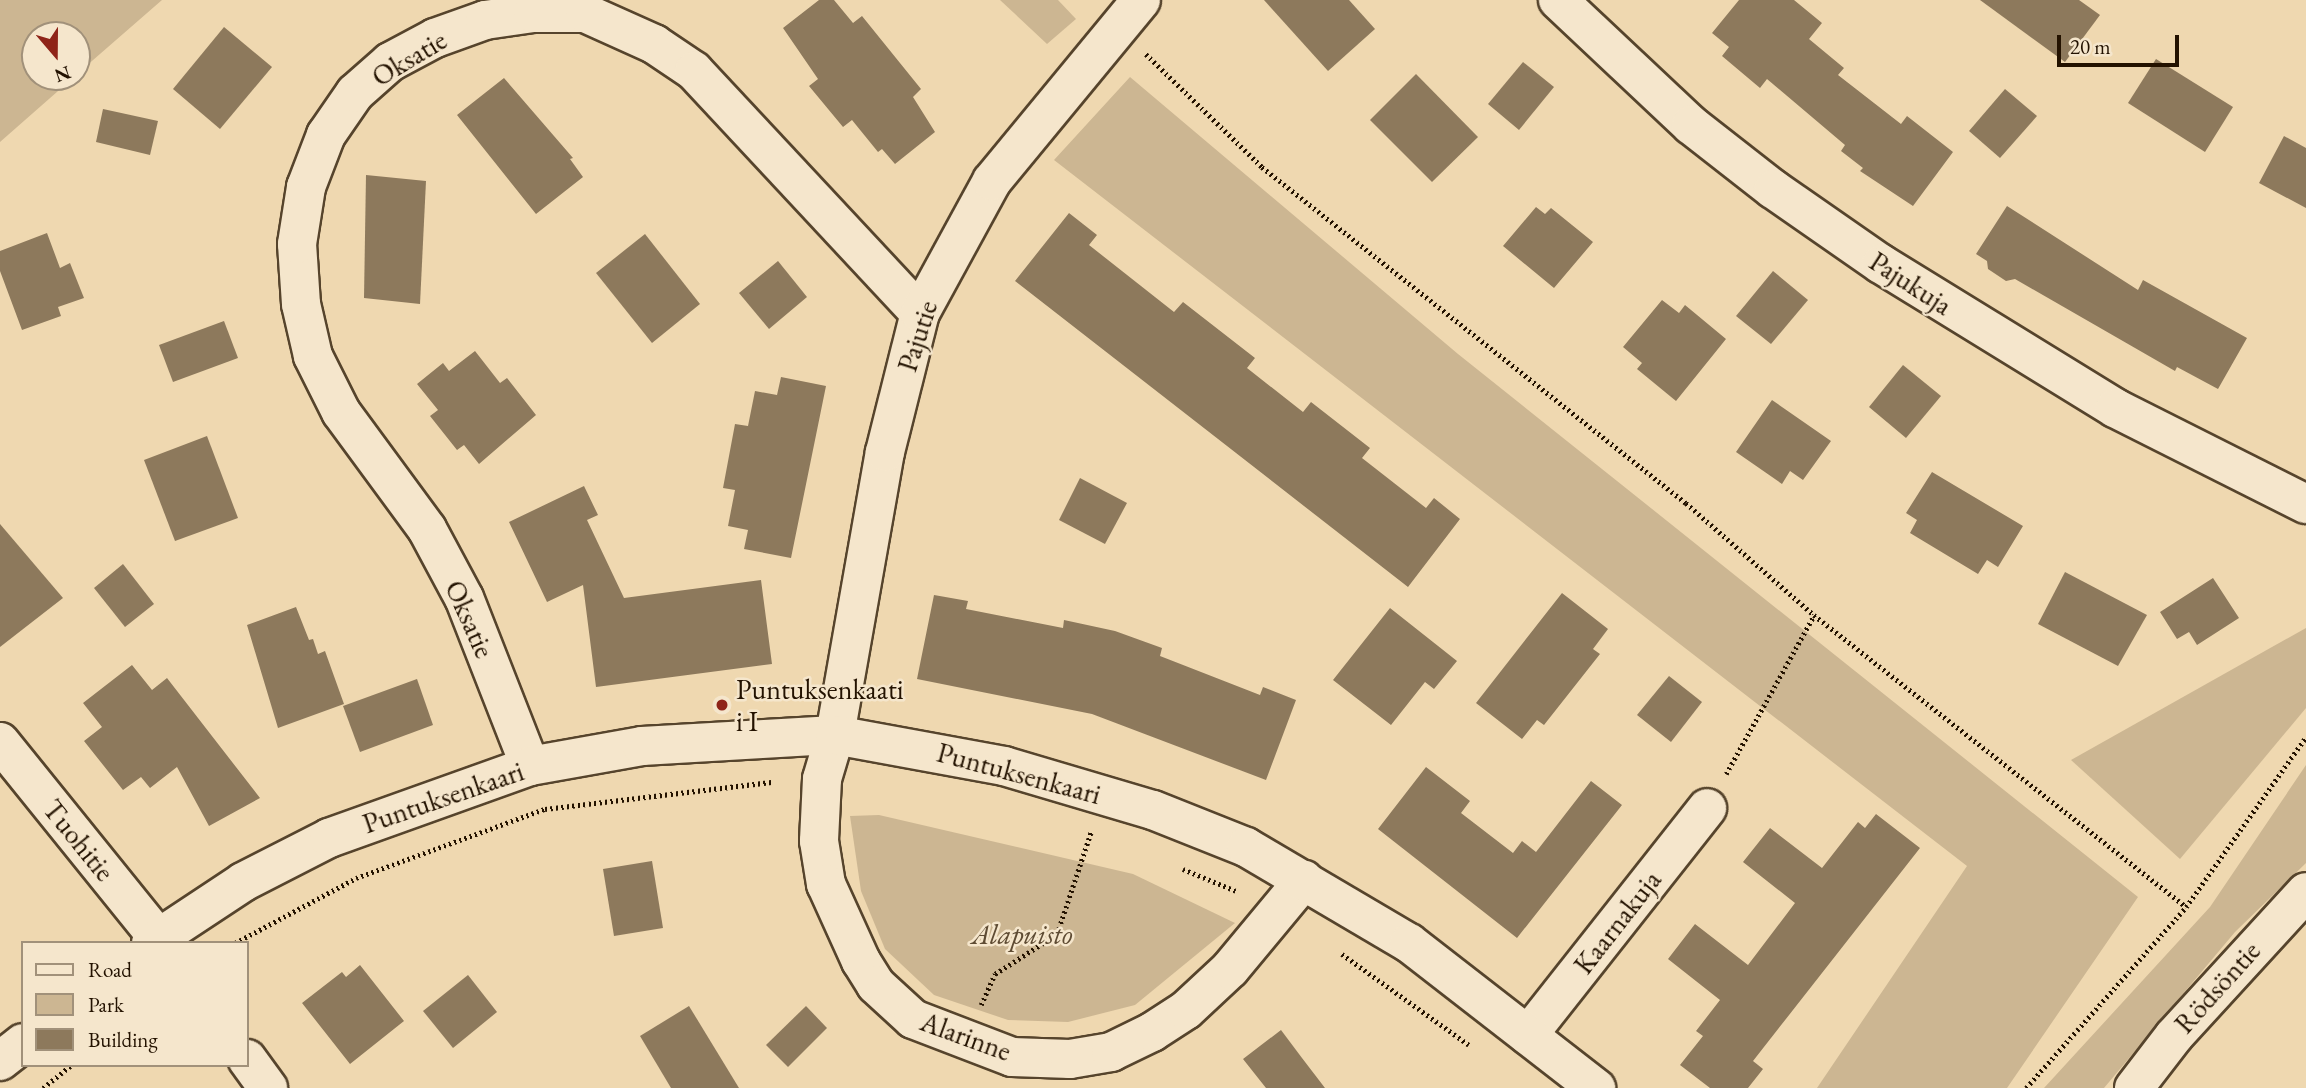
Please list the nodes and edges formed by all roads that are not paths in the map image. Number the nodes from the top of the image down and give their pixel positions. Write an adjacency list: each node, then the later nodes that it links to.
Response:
1 (1558, 0): 4 (street, Pajukuja)
2 (1131, 14): 3 (street, Pajutie)
3 (920, 313): 5 (street, Pajutie); 7 (street, Oksatie)
4 (2306, 504)
5 (835, 735): 7 (street, Puntuksenkaari); 9 (street, Puntuksenkaari); 9 (street, Alarinne)
6 (0, 742): 11 (street, Tuohitie)
7 (530, 766): 11 (street, Puntuksenkaari)
8 (1707, 808): 12 (street, Kaarnakuja)
9 (1304, 880): 12 (street, Puntuksenkaari)
10 (2306, 891): 18 (street, Rödsöntie)
11 (157, 941)
12 (1528, 1035): 17 (street, Puntuksenkaari)
13 (21, 1045): 15 (street)
14 (248, 1060): 16 (street)
15 (0, 1061)
16 (268, 1088)
17 (1596, 1088)
18 (2134, 1088)

